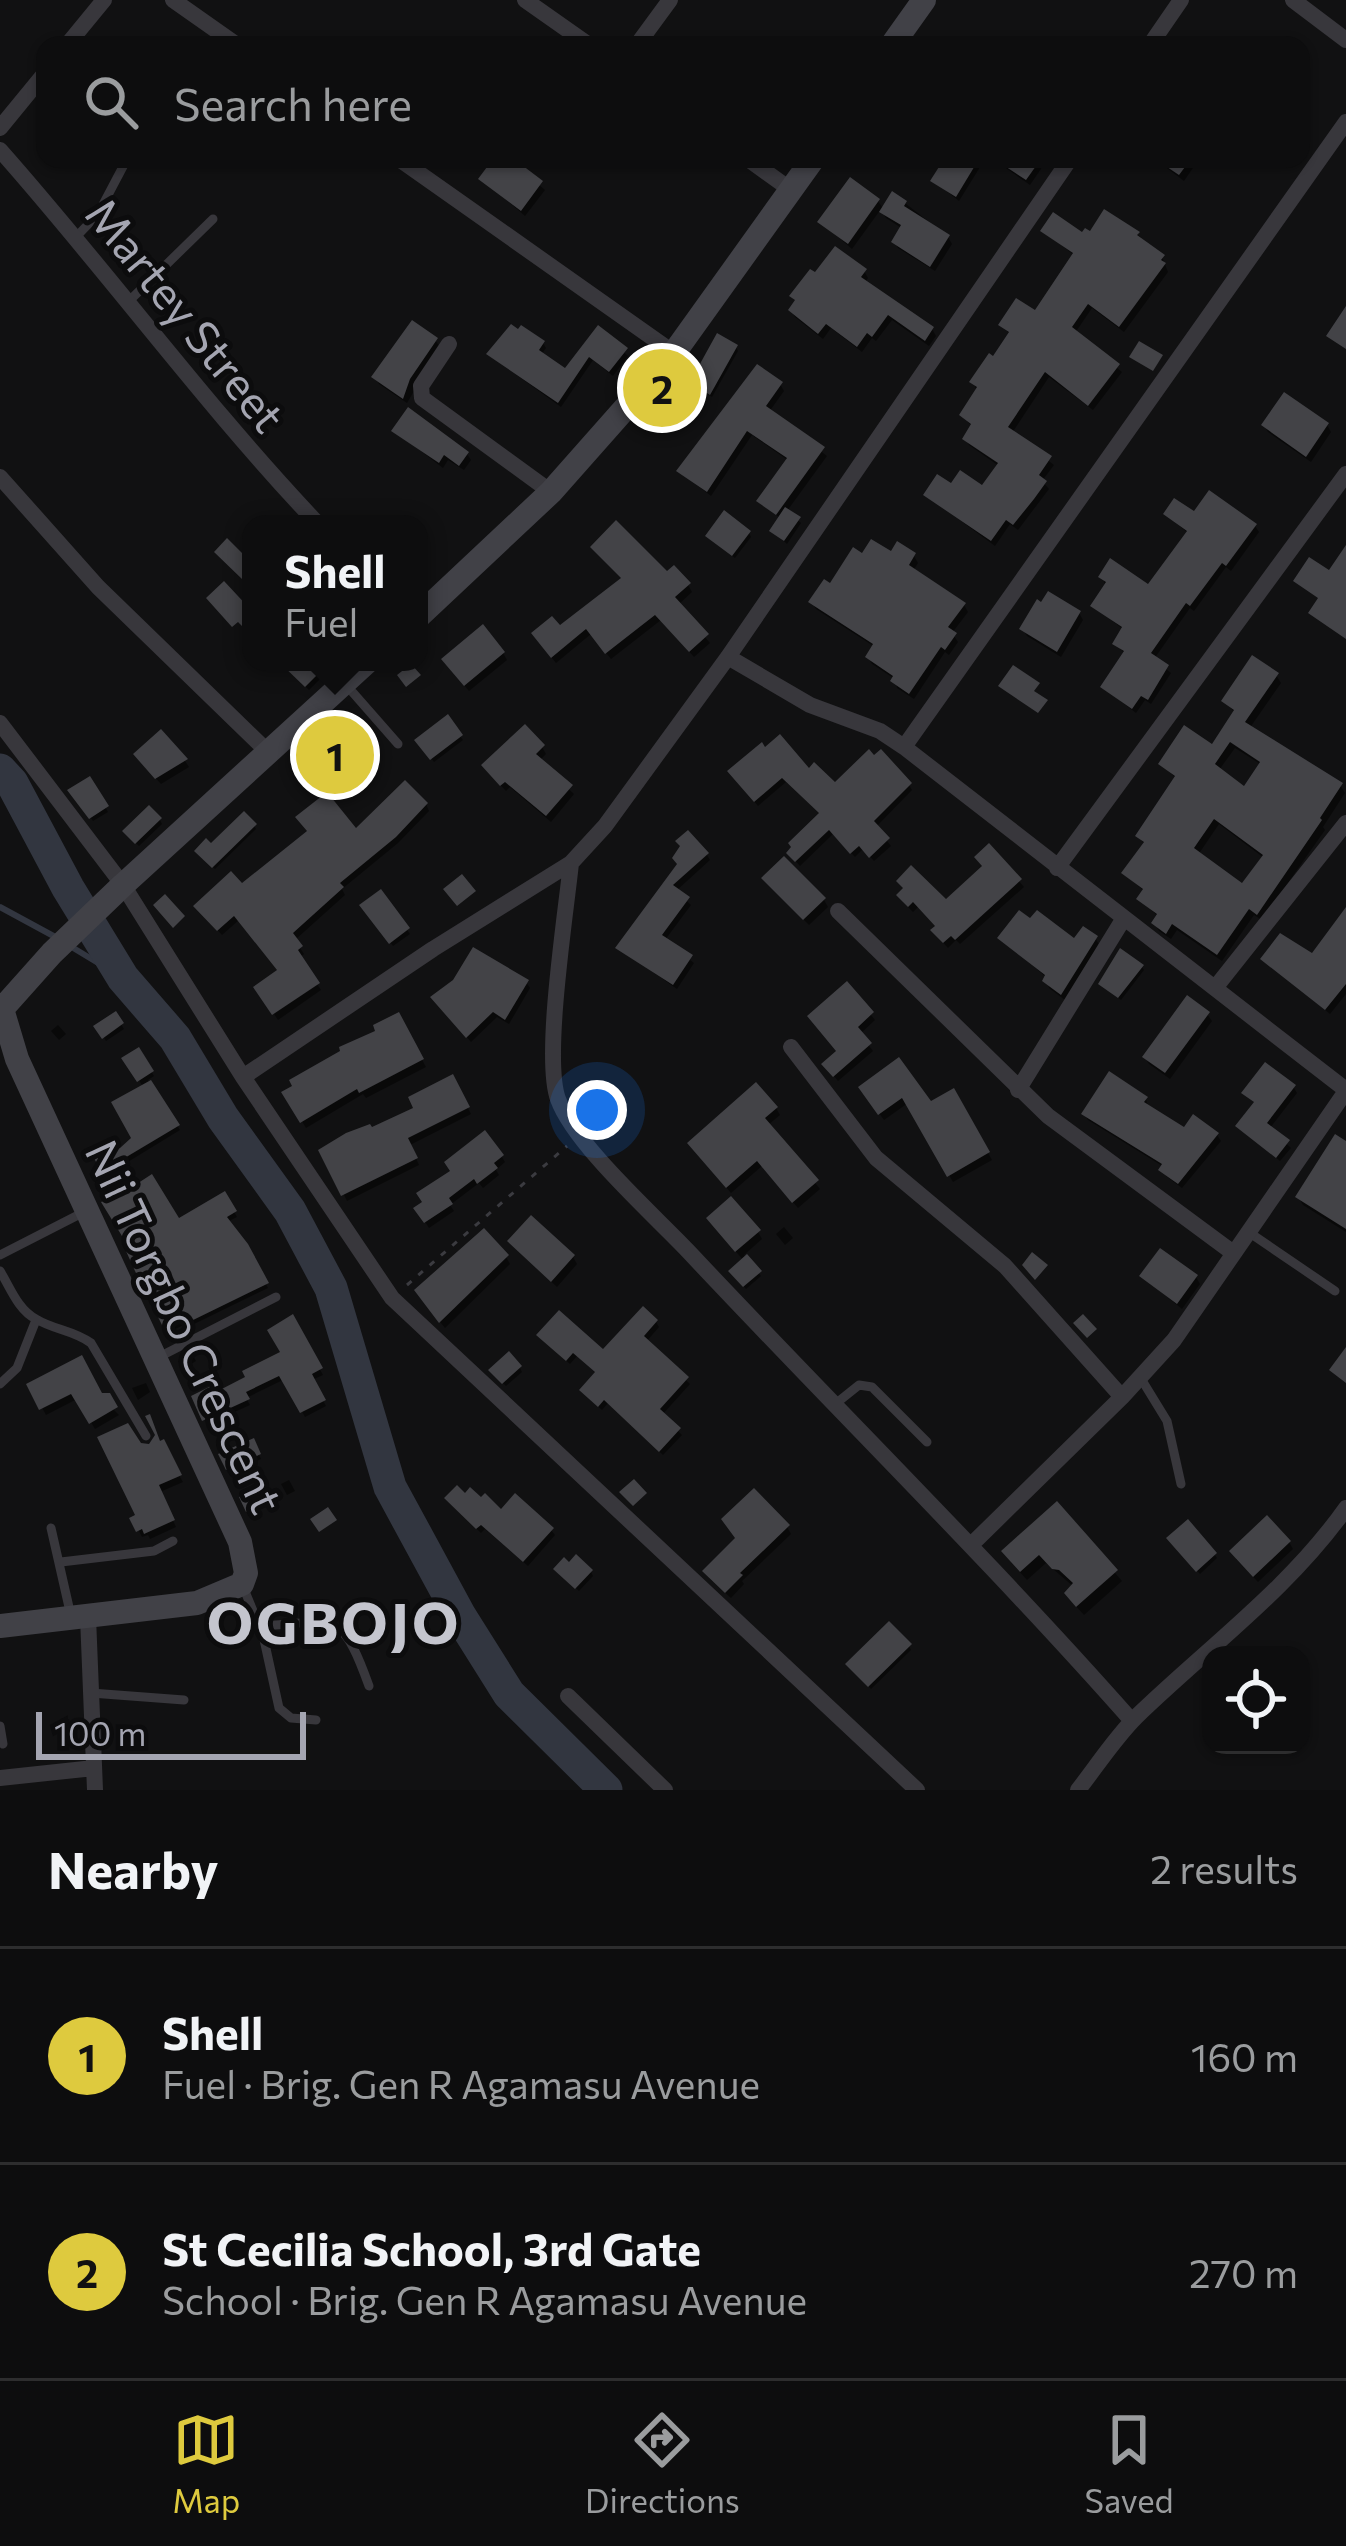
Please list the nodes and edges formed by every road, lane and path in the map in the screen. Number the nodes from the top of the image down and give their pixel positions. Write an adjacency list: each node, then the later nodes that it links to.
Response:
1 (104, 0): 8 (street)
2 (173, 0): 9 (street)
3 (525, 0): 10 (street)
4 (670, 0): 11 (street)
5 (924, 0): 12 (street)
6 (1181, 0): 13 (street)
7 (1293, 0): 14 (street)
8 (75, 36)
9 (224, 36)
10 (576, 36)
11 (644, 36)
12 (898, 36)
13 (1156, 36)
14 (1346, 40)
15 (36, 84): 17 (street)
16 (1346, 122): 40 (street)
17 (0, 128)
18 (0, 150): 26 (street, Martey Street)
19 (122, 168): 26 (lane)
20 (412, 168): 29 (street)
21 (760, 168): 24 (street)
22 (807, 168): 24 (street)
23 (1064, 168): 35 (street)
24 (791, 190): 29 (street)
25 (213, 219): 27 (lane)
26 (76, 237): 27 (street, Martey Street)
27 (128, 303): 33 (street, Martey Street)
28 (449, 344): 32 (street)
29 (674, 353): 32 (street)
30 (1346, 474): 44 (street)
31 (0, 477): 41 (street)
32 (551, 492): 34 (street)
33 (310, 515)
34 (428, 608)
35 (728, 657): 40 (street); 43 (street)
36 (357, 671): 37 (street)
37 (344, 682): 39 (lane); 41 (street)
38 (0, 723): 45 (street)
39 (398, 743)
40 (904, 747): 44 (street)
41 (268, 752): 45 (street)
42 (1346, 823): 48 (street)
43 (571, 863): 51 (street); 54 (street)
44 (1057, 868): 47 (street)
45 (119, 889): 49 (street); 51 (street)
46 (838, 911): 52 (street)
47 (1124, 918): 48 (street); 52 (street)
48 (1215, 988): 53 (street)
49 (1, 1009): 55 (street, Nii Torgbo Crescent)
50 (791, 1046): 67 (street)
51 (243, 1077): 62 (street)
52 (1018, 1090): 57 (street)
53 (1346, 1091): 56 (street)
54 (580, 1135): 62 (path); 68 (street)
55 (86, 1211): 58 (lane); 64 (street, Nii Torgbo Crescent)
56 (1246, 1231): 57 (street); 60 (lane)
57 (1232, 1252): 65 (street)
58 (0, 1255)
59 (0, 1270): 63 (lane)
60 (1335, 1291)
61 (276, 1297): 64 (lane)
62 (392, 1298): 93 (street)
63 (36, 1320): 66 (lane); 69 (lane)
64 (154, 1359): 77 (street, Nii Torgbo Crescent)
65 (1140, 1378): 67 (street); 71 (lane)
66 (0, 1384)
67 (1122, 1397): 75 (street)
68 (834, 1405): 70 (lane); 75 (street)
69 (146, 1436)
70 (927, 1442)
71 (1181, 1484)
72 (1346, 1508): 86 (street)
73 (52, 1528): 76 (lane)
74 (173, 1541): 76 (lane)
75 (972, 1544): 86 (street)
76 (61, 1562): 78 (lane)
77 (242, 1584): 78 (street, Nii Torgbo Crescent); 80 (lane)
78 (80, 1618): 79 (street, Nii Torgbo Crescent); 82 (street)
79 (0, 1626)
80 (259, 1626): 81 (lane); 85 (lane)
81 (369, 1686)
82 (91, 1694): 84 (lane); 89 (street)
83 (568, 1696): 92 (street)
84 (184, 1700)
85 (316, 1720)
86 (1132, 1721): 94 (street)
87 (0, 1726): 88 (lane)
88 (3, 1744)
89 (94, 1768): 90 (street); 91 (street)
90 (0, 1778)
91 (95, 1790)
92 (665, 1790)
93 (917, 1790)
94 (1078, 1790)

